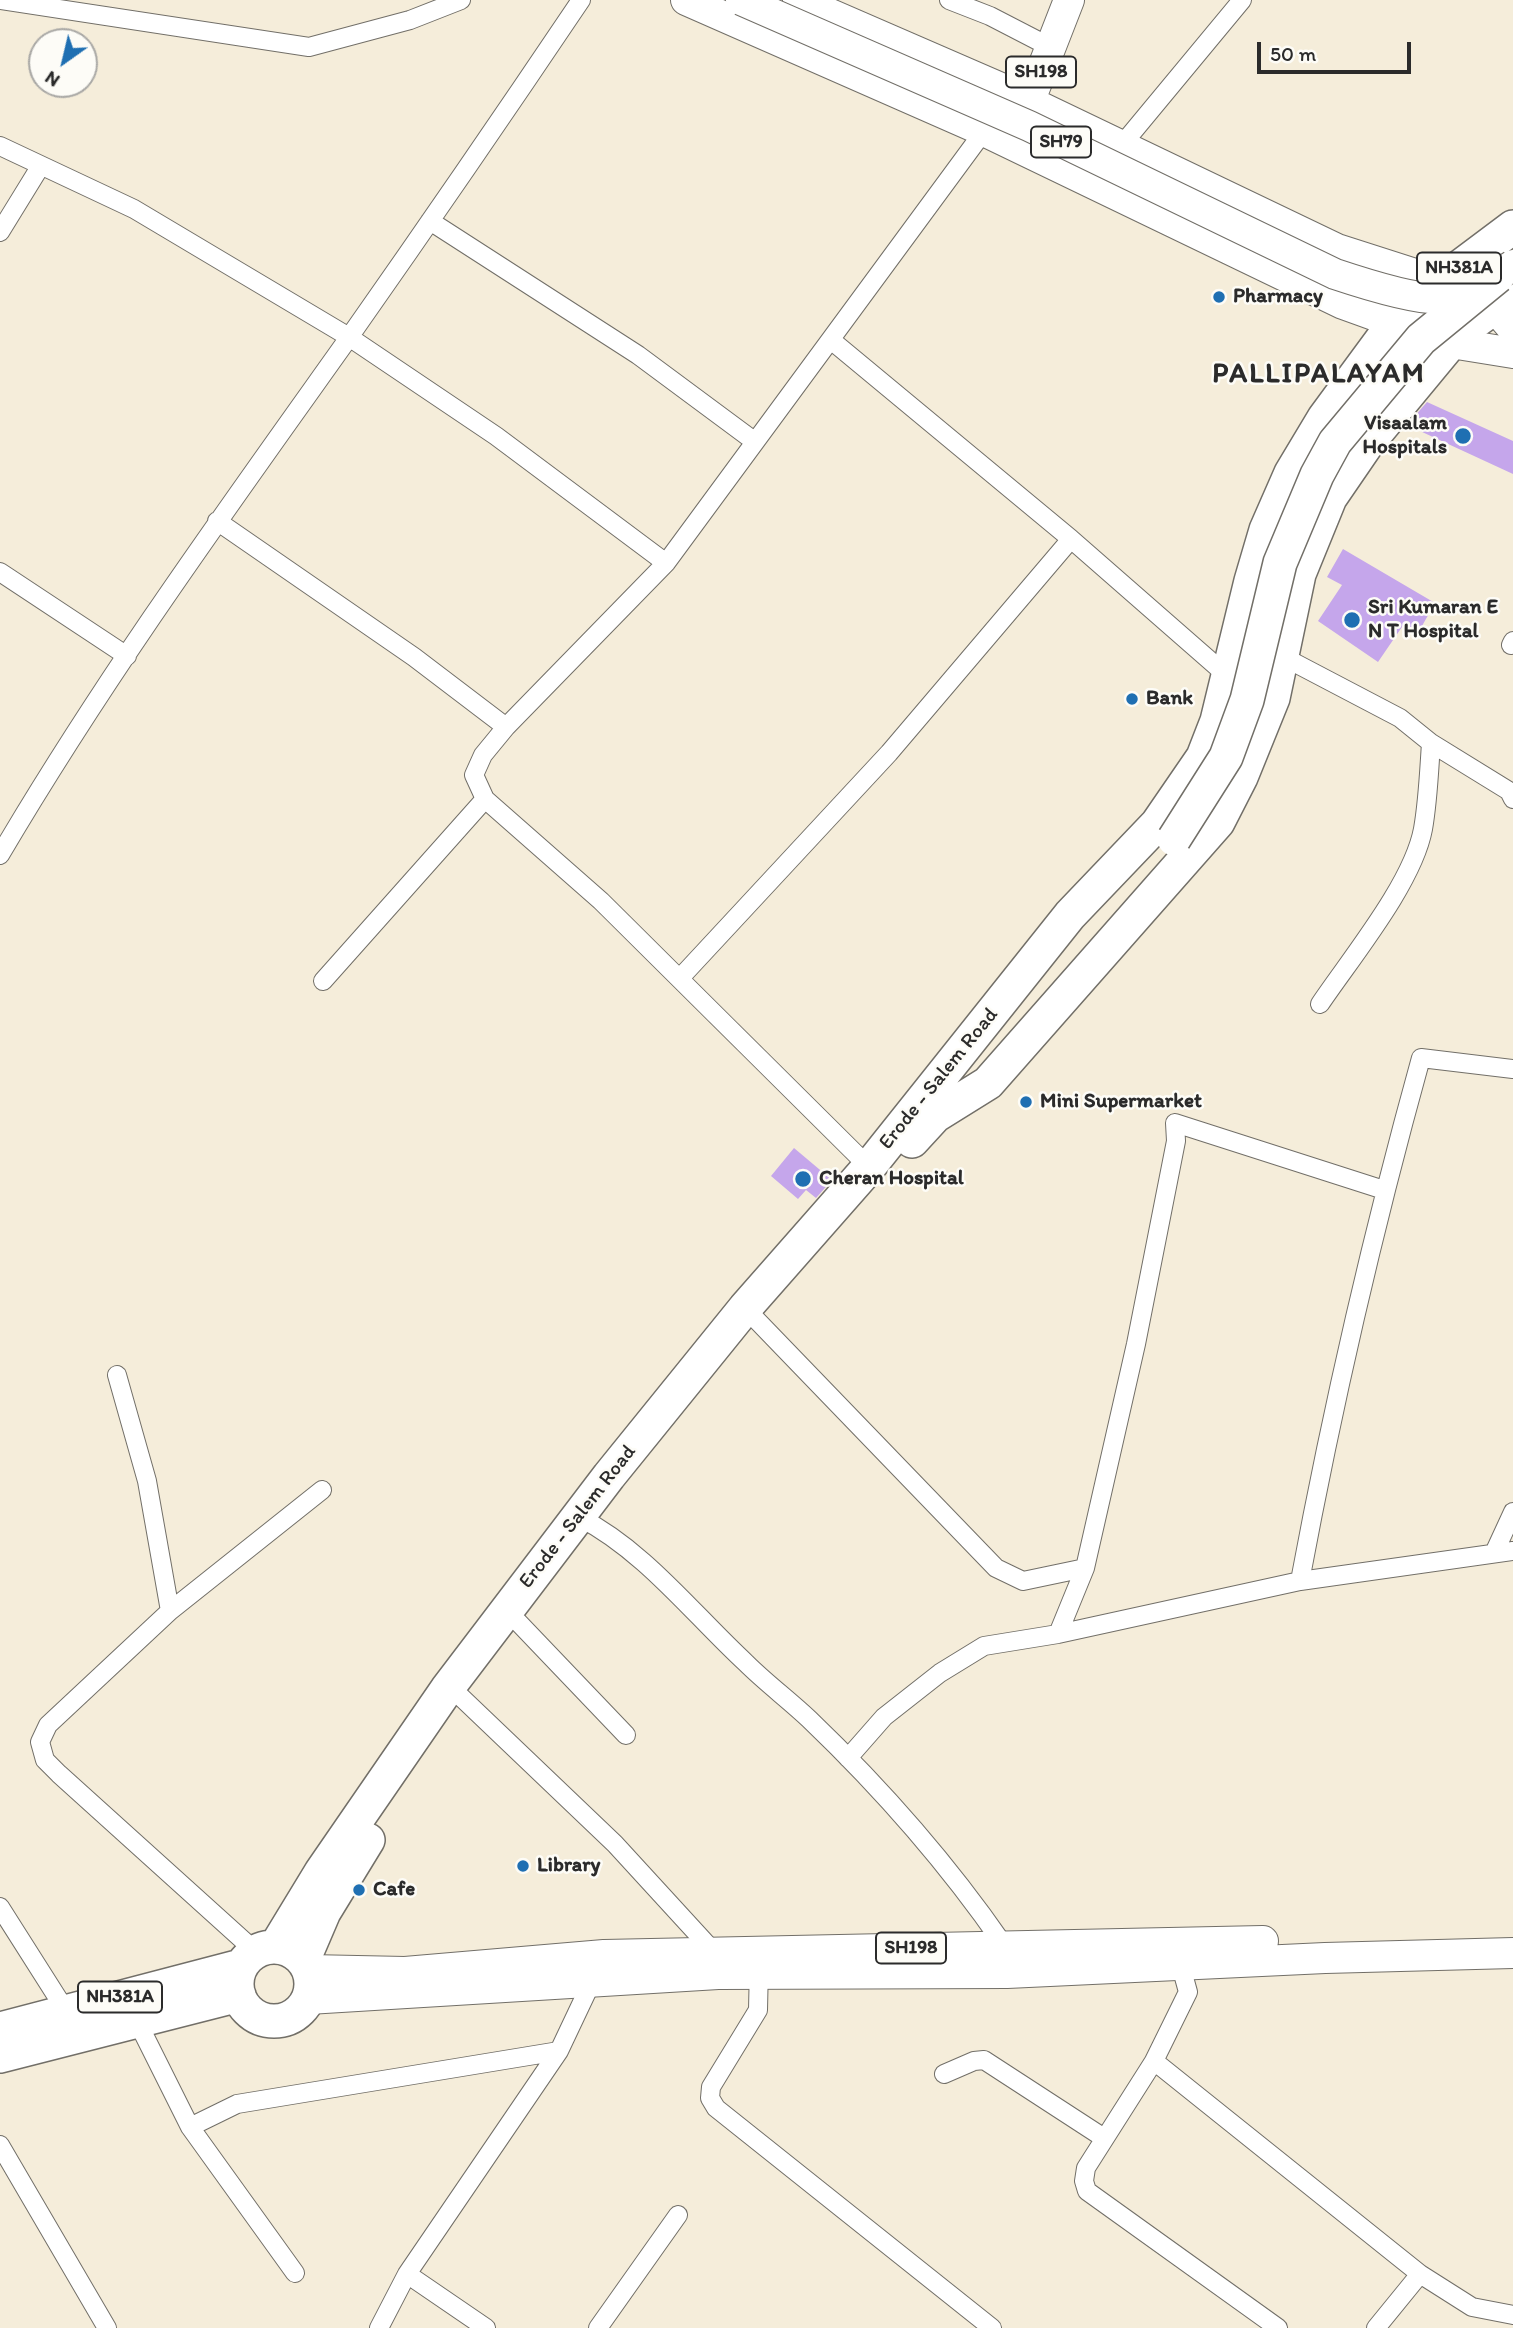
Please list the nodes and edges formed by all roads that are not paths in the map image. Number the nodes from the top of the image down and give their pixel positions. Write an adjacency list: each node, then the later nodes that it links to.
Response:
1 (0, 0): 2 (street)
2 (461, 0)
3 (581, 0): 18 (street)
4 (686, 0): 10 (main road)
5 (761, 0): 10 (street)
6 (798, 0): 12 (main road)
7 (949, 0): 11 (street)
8 (1069, 0): 11 (main road, SH198)
9 (1242, 0): 16 (street)
10 (745, 13): 13 (main road); 22 (main road, SH79, bridge)
11 (1050, 47): 12 (main road, SH198)
12 (1030, 102): 14 (main road, SH198); 16 (main road)
13 (984, 131): 14 (main road); 25 (street)
14 (1013, 144): 23 (main road)
15 (0, 146): 17 (street)
16 (1121, 146): 21 (main road)
17 (40, 167): 20 (street); 24 (street)
18 (430, 222): 24 (street); 29 (street)
19 (1513, 228): 21 (highway, Erode - Salem Road / NH381A)
20 (0, 232)
21 (1440, 282): 22 (main road); 23 (highway, Erode - Salem Road / NH381A)
22 (1502, 299): 26 (street); 27 (highway, Erode - Salem Road / NH381A); 48 (highway, bridge)
23 (1395, 322): 27 (main road); 34 (highway, Erode - Salem Road / NH381A)
24 (349, 337): 30 (street); 32 (street)
25 (831, 340): 29 (street); 31 (street)
26 (1513, 342)
27 (1451, 343): 28 (main road); 36 (highway, Erode - Salem Road / NH381A)
28 (1513, 353)
29 (754, 441): 32 (street)
30 (217, 521): 35 (street); 39 (street)
31 (1071, 539): 37 (street); 44 (street)
32 (666, 563): 39 (street)
33 (0, 572): 35 (street)
34 (1239, 636): 36 (street); 37 (highway, Erode - Salem Road / NH381A)
35 (127, 656): 43 (street)
36 (1283, 656): 38 (highway, Erode - Salem Road / NH381A); 40 (street)
37 (1229, 678): 38 (street); 49 (highway, Erode - Salem Road / NH381A)
38 (1273, 698): 48 (highway, Erode - Salem Road / NH381A)
39 (506, 727): 41 (street)
40 (1431, 743): 42 (street); 46 (street)
41 (485, 799): 44 (street); 45 (street)
42 (1513, 799)
43 (0, 855)
44 (680, 978): 49 (street)
45 (323, 981)
46 (1320, 1004)
47 (1513, 1069): 50 (street)
48 (935, 1116): 49 (highway, Erode - Salem Road / NH381A)
49 (874, 1172): 51 (highway, Erode - Salem Road / NH381A)
50 (1384, 1190): 58 (street); 59 (street)
51 (751, 1314): 55 (highway, Erode - Salem Road / NH381A); 58 (street)
52 (117, 1375): 60 (street)
53 (322, 1490): 60 (street)
54 (1513, 1512): 56 (street)
55 (586, 1521): 61 (highway, Erode - Salem Road / NH381A); 65 (street); 74 (highway, Erode - Salem Road / NH381A)
56 (1495, 1551): 57 (street); 59 (street)
57 (1513, 1551)
58 (1085, 1568): 62 (street)
59 (1300, 1581): 62 (street)
60 (170, 1611): 74 (street)
61 (518, 1622): 63 (highway, Erode - Salem Road / NH381A); 64 (street)
62 (1058, 1634): 65 (street)
63 (461, 1696): 68 (street); 74 (highway, Erode - Salem Road / NH381A)
64 (626, 1735)
65 (848, 1758): 71 (street)
66 (0, 1907): 75 (street)
67 (1513, 1934): 70 (main road, SH198)
68 (714, 1952): 72 (main road, SH198); 73 (main road, SH198)
69 (1513, 1953): 70 (main road, SH198)
70 (1179, 1956): 71 (main road, SH198); 80 (street)
71 (1005, 1959): 72 (main road, SH198)
72 (759, 1965): 73 (main road, SH198); 94 (street)
73 (598, 1968): 74 (main road, SH198); 74 (main road, SH198); 78 (street)
74 (276, 1970): 75 (highway, NH381A); 76 (highway, NH381A)
75 (66, 2011): 77 (highway, NH381A)
76 (138, 2023): 79 (highway, NH381A); 82 (street)
77 (0, 2029)
78 (559, 2051): 82 (street); 87 (street)
79 (0, 2056)
80 (1154, 2061): 83 (street); 88 (street)
81 (943, 2074): 83 (street)
82 (190, 2127): 86 (street)
83 (1104, 2138): 95 (street)
84 (0, 2145): 90 (street)
85 (678, 2215): 93 (street)
86 (295, 2273)
87 (407, 2274): 91 (street); 92 (street)
88 (1420, 2274): 89 (street); 96 (street)
89 (1513, 2315)
90 (107, 2328)
91 (379, 2328)
92 (486, 2328)
93 (598, 2328)
94 (992, 2328)
95 (1279, 2328)
96 (1376, 2328)

